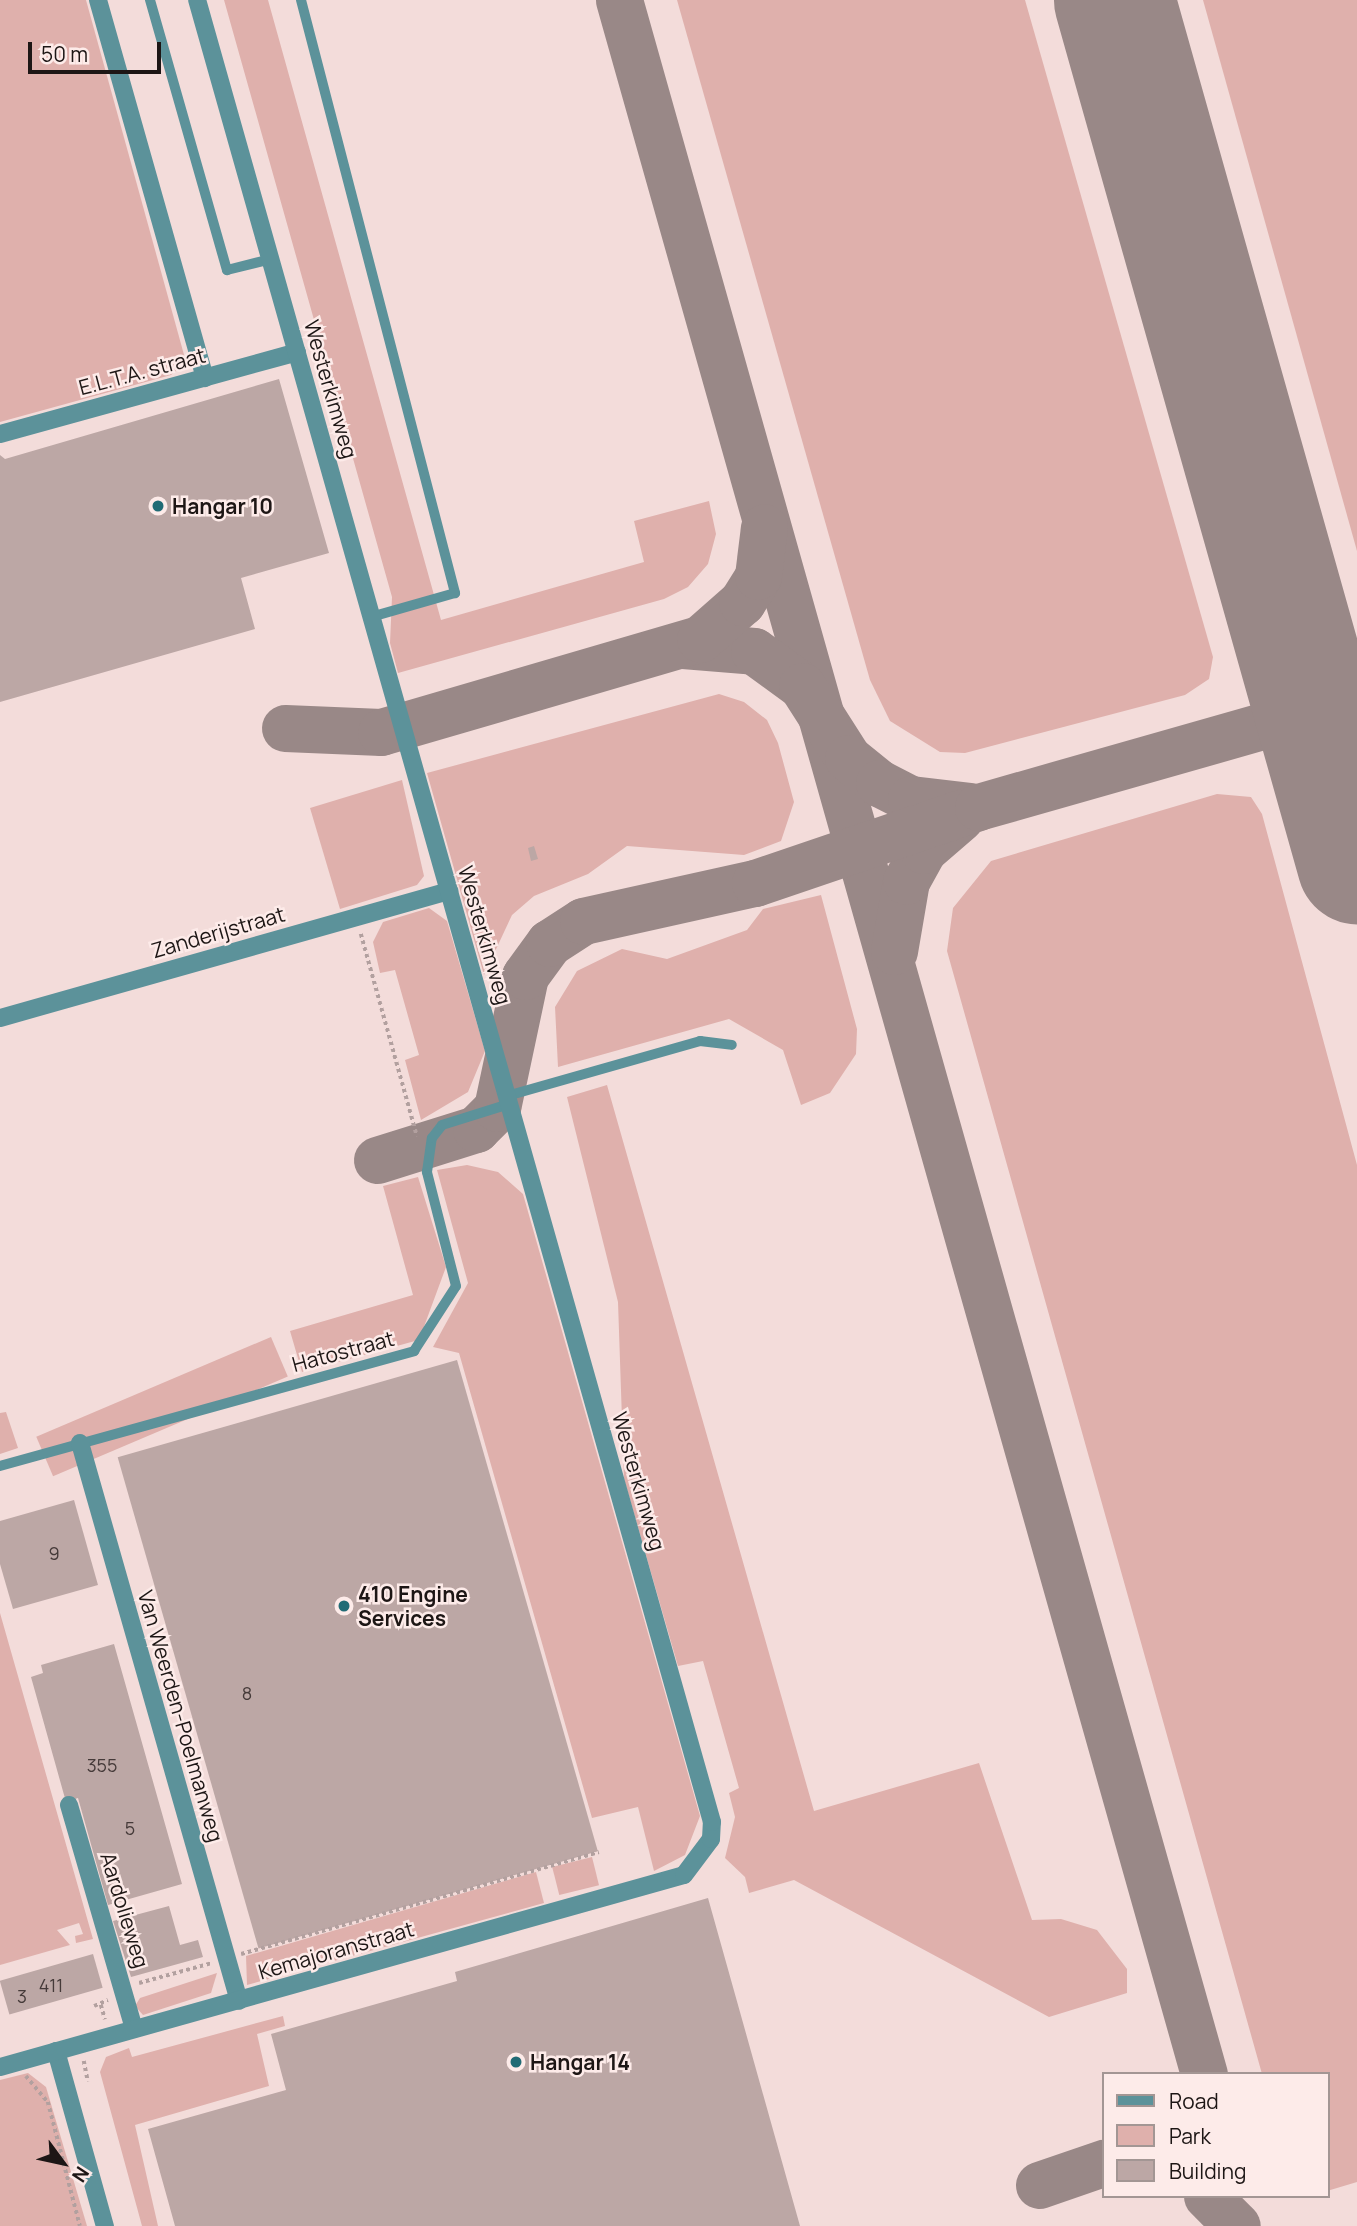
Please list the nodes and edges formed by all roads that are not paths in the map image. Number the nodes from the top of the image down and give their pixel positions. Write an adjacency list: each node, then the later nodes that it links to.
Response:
1 (97, 0): 7 (street)
2 (150, 0): 5 (lane)
3 (197, 0): 5 (street, Westerkimweg)
4 (302, 0): 9 (lane)
5 (271, 259): 6 (street, Westerkimweg)
6 (297, 352): 7 (street, E.L.T.A. straat); 9 (street, Westerkimweg)
7 (205, 378): 8 (street, E.L.T.A. straat)
8 (0, 434)
9 (371, 617): 10 (street, Westerkimweg)
10 (449, 891): 11 (street, Zanderijstraat); 13 (street, Westerkimweg)
11 (0, 1018)
12 (732, 1045): 13 (lane)
13 (508, 1100): 14 (lane, Hatostraat); 17 (street, Westerkimweg)
14 (80, 1443): 15 (lane, Hatostraat); 18 (street, Van Weerden-Poelmanweg)
15 (0, 1466)
16 (69, 1805): 19 (street, Aardolieweg)
17 (684, 1875): 18 (street, Kemajoranstraat)
18 (239, 2001): 19 (street, Kemajoranstraat)
19 (134, 2029): 20 (street, Kemajoranstraat)
20 (55, 2051): 21 (street, Kemajoranstraat); 22 (street)
21 (6, 2073)
22 (105, 2226)

